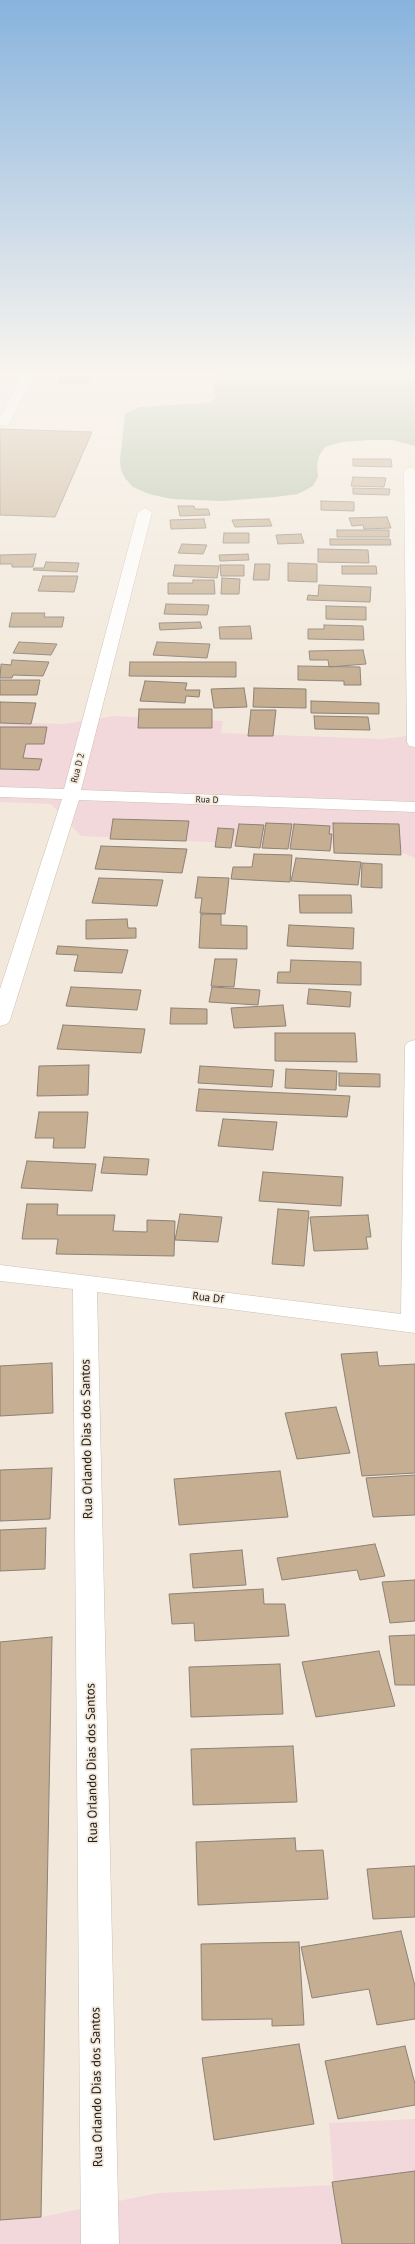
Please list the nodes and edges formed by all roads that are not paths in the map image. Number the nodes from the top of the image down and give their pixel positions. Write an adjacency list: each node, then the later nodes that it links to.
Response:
1 (410, 480): 3 (street)
2 (145, 512): 5 (street, Rua D 2)
3 (415, 742)
4 (0, 792): 5 (street, Rua D)
5 (72, 795): 6 (street, Rua D); 7 (street, Rua D 2)
6 (415, 807)
7 (0, 1020)
8 (415, 1046): 11 (street)
9 (0, 1273): 10 (street, Rua Df)
10 (85, 1282): 11 (street, Rua Df); 12 (street, Rua Orlando Dias dos Santos)
11 (414, 1324)
12 (100, 2244)

